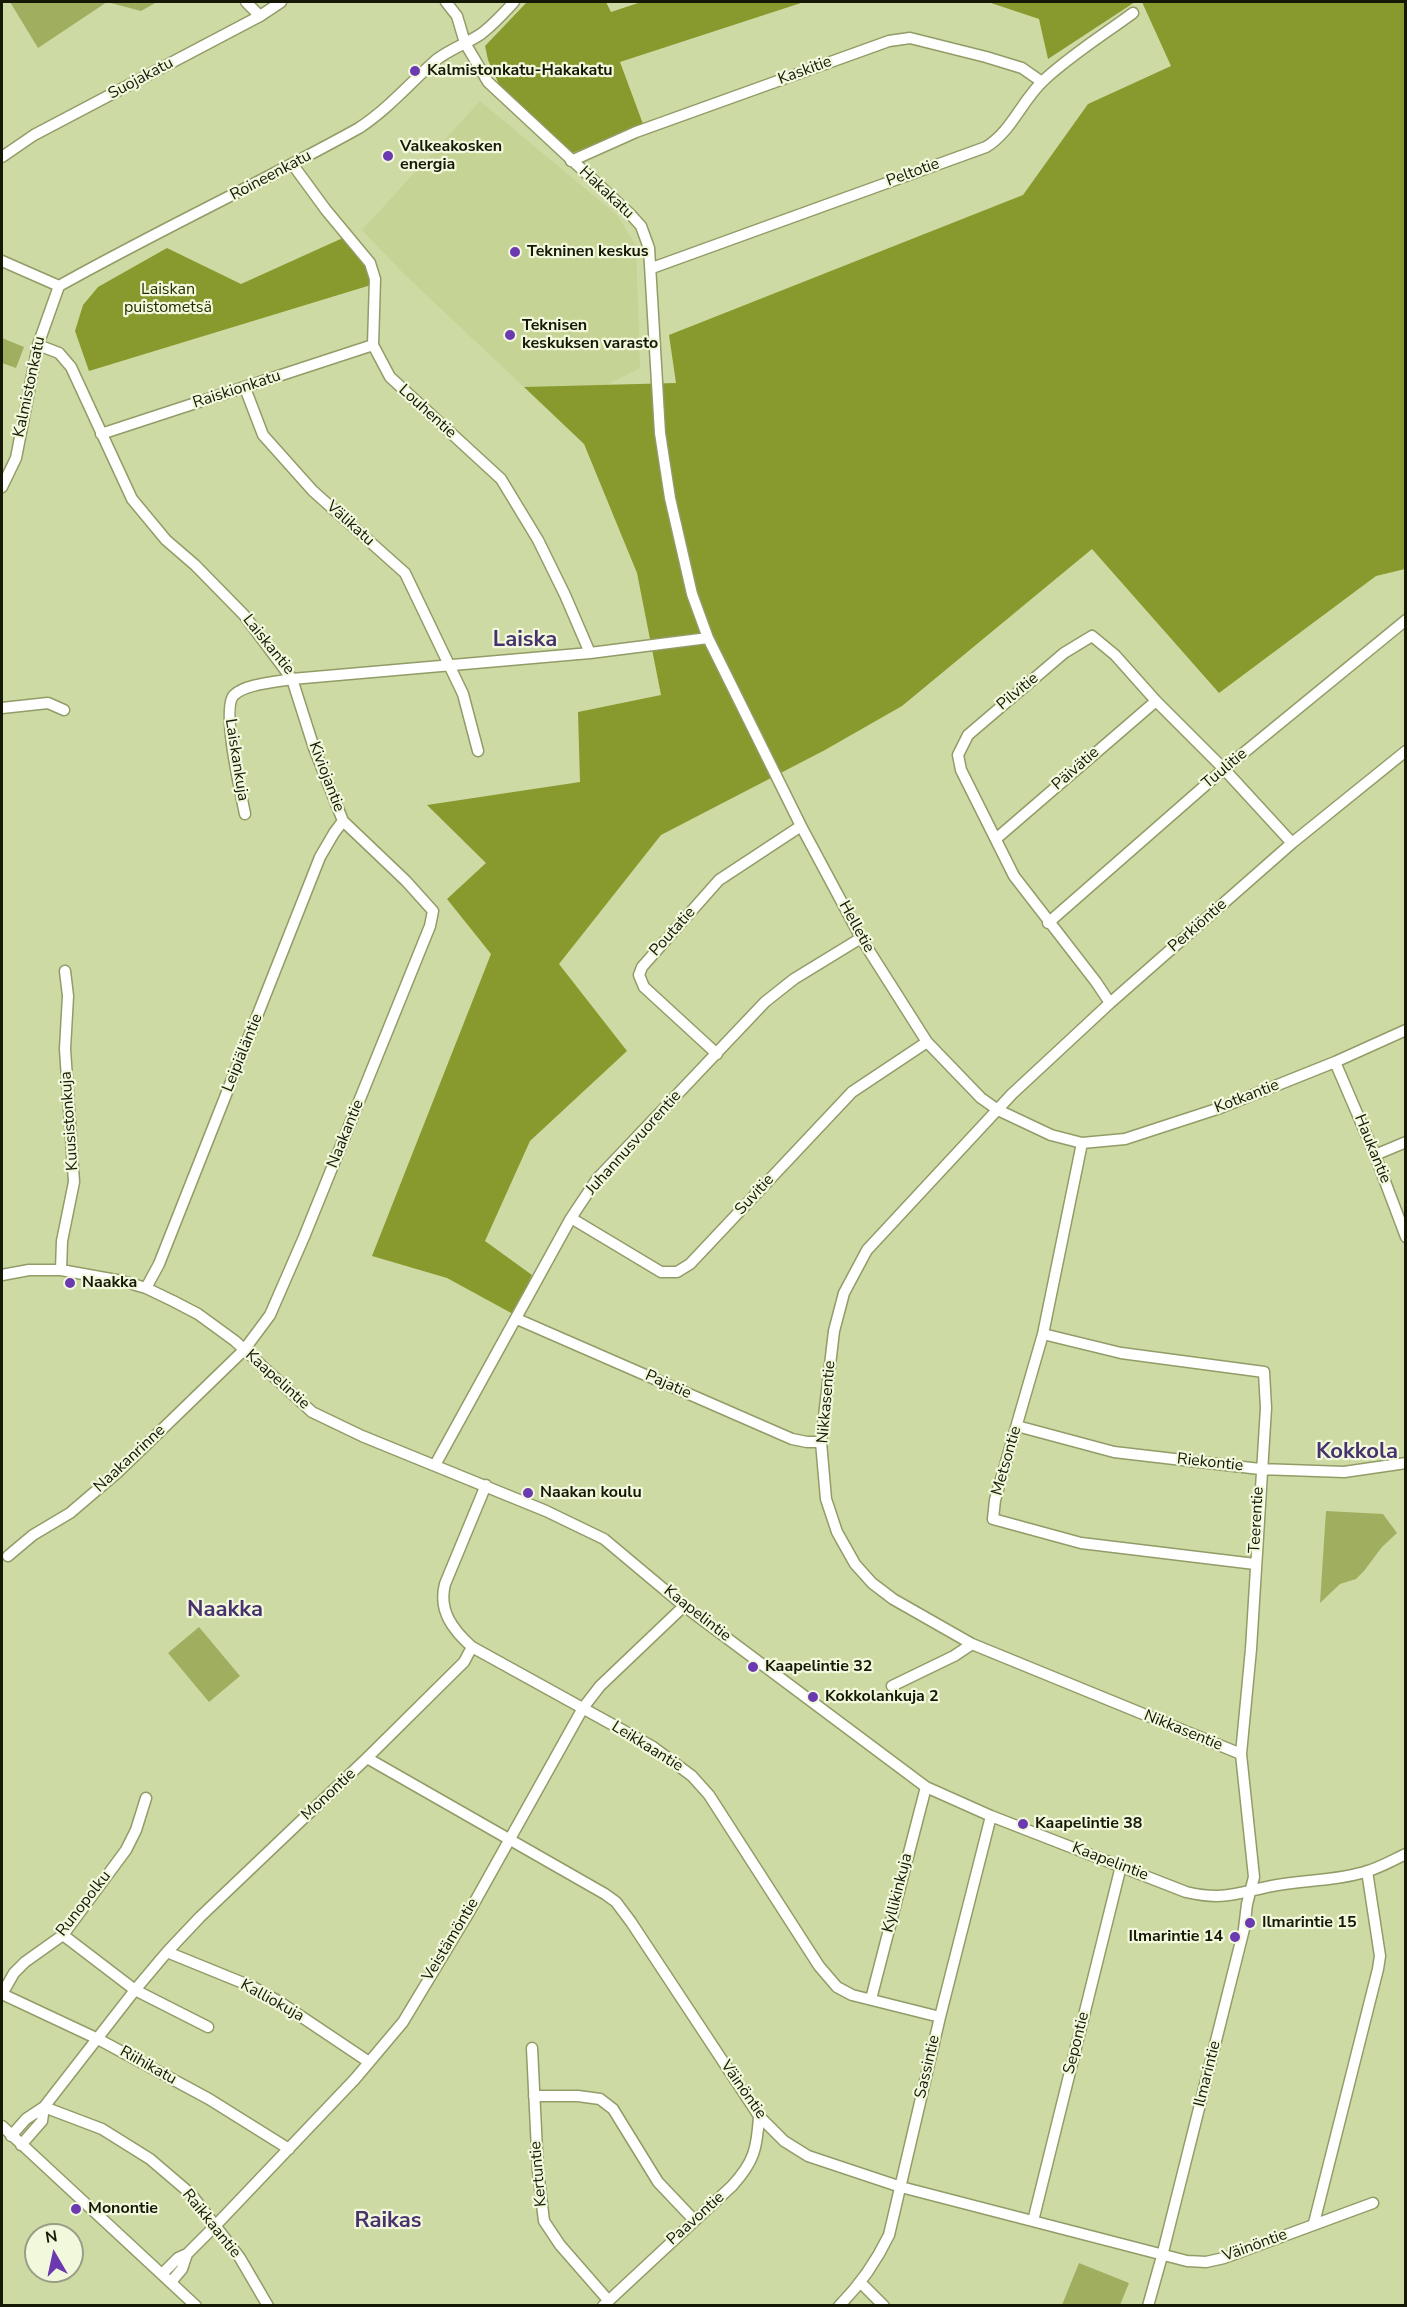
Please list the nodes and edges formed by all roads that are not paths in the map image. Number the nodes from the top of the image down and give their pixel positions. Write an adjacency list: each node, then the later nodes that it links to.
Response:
1 (246, 2): 6 (street)
2 (281, 2): 6 (street, Suojakatu)
3 (446, 2): 7 (street, Hakakatu)
4 (514, 2): 7 (street, Roineenkatu)
5 (1133, 13): 8 (street, Peltotie)
6 (260, 16): 9 (street, Suojakatu)
7 (465, 43): 10 (street, Hakakatu); 11 (street, Roineenkatu)
8 (1042, 82): 10 (street, Kaskitie); 13 (street, Peltotie)
9 (2, 156)
10 (571, 161): 13 (street, Hakakatu)
11 (293, 165): 14 (street, Roineenkatu); 16 (street, Louhentie)
12 (2, 261): 14 (street)
13 (652, 268): 21 (street, Hakakatu)
14 (59, 286): 15 (street, Kalmistonkatu)
15 (38, 345): 18 (street, Laiskantie); 19 (street, Kalmistonkatu)
16 (373, 345): 17 (street, Raiskionkatu); 22 (street, Louhentie)
17 (245, 388): 18 (street, Raiskionkatu); 23 (street, Välikatu)
18 (101, 434): 24 (street, Laiskantie)
19 (2, 487)
20 (1406, 620): 30 (street, Tuulitie)
21 (708, 638): 22 (street, Laiskantie); 33 (street, Helletie)
22 (590, 652): 23 (street, Laiskantie)
23 (448, 664): 24 (street, Laiskantie); 28 (street, Välikatu)
24 (292, 679): 31 (street, Laiskankuja); 32 (street, Kiviojantie)
25 (1156, 701): 30 (street, Pilvitie); 34 (street, Päivätie); 34 (street, Pilvitie)
26 (2, 708): 27 (street)
27 (64, 710)
28 (478, 751)
29 (1406, 751): 35 (street, Perkiöntie)
30 (1224, 769): 35 (street, Pilvitie); 37 (street, Tuulitie)
31 (245, 814)
32 (344, 821): 36 (street, Kiviojantie); 53 (street, Leipiäläntie)
33 (801, 826): 38 (street, Helletie); 43 (street, Poutatie)
34 (997, 838): 37 (street, Pilvitie)
35 (1292, 843): 40 (street, Perkiöntie)
36 (434, 911): 56 (street, Naakantie)
37 (1048, 923): 40 (street, Pilvitie)
38 (861, 938): 42 (street, Helletie); 43 (street, Juhannusvuorentie)
39 (65, 971): 51 (street, Kuusistonkuja)
40 (1110, 1003): 45 (street, Perkiöntie)
41 (1406, 1030): 44 (street, Kotkantie)
42 (927, 1042): 45 (street, Helletie); 49 (street, Suvitie)
43 (717, 1054): 49 (street, Juhannusvuorentie)
44 (1335, 1062): 47 (street, Kotkantie); 48 (street, Haukantie)
45 (998, 1110): 47 (street, Helletie); 58 (street, Nikkasentie)
46 (1406, 1142): 48 (street)
47 (1082, 1143): 55 (street, Metsontie)
48 (1375, 1155): 50 (street, Haukantie)
49 (571, 1218): 54 (street, Juhannusvuorentie)
50 (1406, 1237)
51 (61, 1270): 52 (street, Kaapelintie); 53 (street, Kaapelintie)
52 (2, 1275)
53 (146, 1288): 56 (street, Kaapelintie)
54 (517, 1319): 58 (street, Pajatie); 60 (street, Juhannusvuorentie)
55 (1043, 1334): 57 (street, Metsontie); 61 (street, Teerentie)
56 (244, 1350): 60 (street, Kaapelintie); 63 (street, Naakanrinne)
57 (1017, 1426): 61 (street, Riekontie); 64 (street, Metsontie)
58 (821, 1442): 66 (street, Nikkasentie)
59 (1406, 1463): 61 (street, Riekontie)
60 (435, 1464): 62 (street, Kaapelintie)
61 (1260, 1469): 64 (street, Teerentie)
62 (486, 1485): 65 (street, Kaapelintie); 67 (street, Leikkaantie)
63 (8, 1557)
64 (1255, 1564): 70 (street, Teerentie)
65 (684, 1606): 69 (street, Veistämöntie); 72 (street, Kaapelintie)
66 (972, 1644): 68 (street); 70 (street, Nikkasentie)
67 (472, 1647): 69 (street, Leikkaantie); 71 (street, Monontie)
68 (892, 1686)
69 (583, 1708): 75 (street, Veistämöntie); 84 (street, Leikkaantie)
70 (1242, 1754): 79 (street, Teerentie)
71 (367, 1758): 75 (street, Väinöntie); 81 (street, Monontie)
72 (926, 1787): 74 (street, Kaapelintie); 84 (street, Kyllikinkuja)
73 (146, 1798): 80 (street, Runopolku)
74 (991, 1816): 77 (street, Kaapelintie); 85 (street, Sassintie)
75 (508, 1839): 89 (street, Veistämöntie); 92 (street, Väinöntie)
76 (1406, 1854): 78 (street, Kaapelintie)
77 (1121, 1866): 79 (street, Kaapelintie); 100 (street, Sepontie)
78 (1367, 1871): 79 (street, Kaapelintie); 101 (street)
79 (1250, 1892): 103 (street, Ilmarintie)
80 (63, 1935): 82 (street); 83 (street, Runopolku)
81 (168, 1952): 82 (street, Monontie); 89 (street, Kalliokuja)
82 (135, 1990): 86 (street); 87 (street, Monontie)
83 (2, 1994): 87 (street, Riihikatu)
84 (871, 1999): 85 (street, Leikkaantie)
85 (940, 2017): 97 (street, Sassintie)
86 (208, 2026)
87 (98, 2038): 91 (street, Monontie); 96 (street, Riihikatu)
88 (532, 2048): 90 (street, Kertuntie)
89 (369, 2062): 96 (street, Veistämöntie)
90 (534, 2096): 99 (street); 106 (street, Kertuntie)
91 (44, 2107): 94 (street, Monontie); 95 (street, Monontie); 102 (street, Raikkaantie)
92 (759, 2116): 97 (street, Väinöntie); 99 (street, Paavontie)
93 (2, 2126): 94 (street)
94 (11, 2136): 95 (street)
95 (21, 2145): 104 (street)
96 (289, 2149): 102 (street, Veistämöntie)
97 (902, 2187): 100 (street, Väinöntie); 105 (street, Sassintie)
98 (1372, 2203): 101 (street, Väinöntie)
99 (694, 2220): 106 (street, Paavontie)
100 (1033, 2221): 103 (street, Väinöntie)
101 (1314, 2223): 103 (street, Väinöntie)
102 (215, 2226): 104 (street, Veistämöntie); 108 (street, Raikkaantie)
103 (1162, 2256): 111 (street, Ilmarintie)
104 (166, 2278): 107 (street)
105 (861, 2283): 109 (street, Sassintie); 110 (street)
106 (606, 2303)
107 (196, 2306)
108 (268, 2306)
109 (839, 2306)
110 (884, 2306)
111 (1148, 2306)

